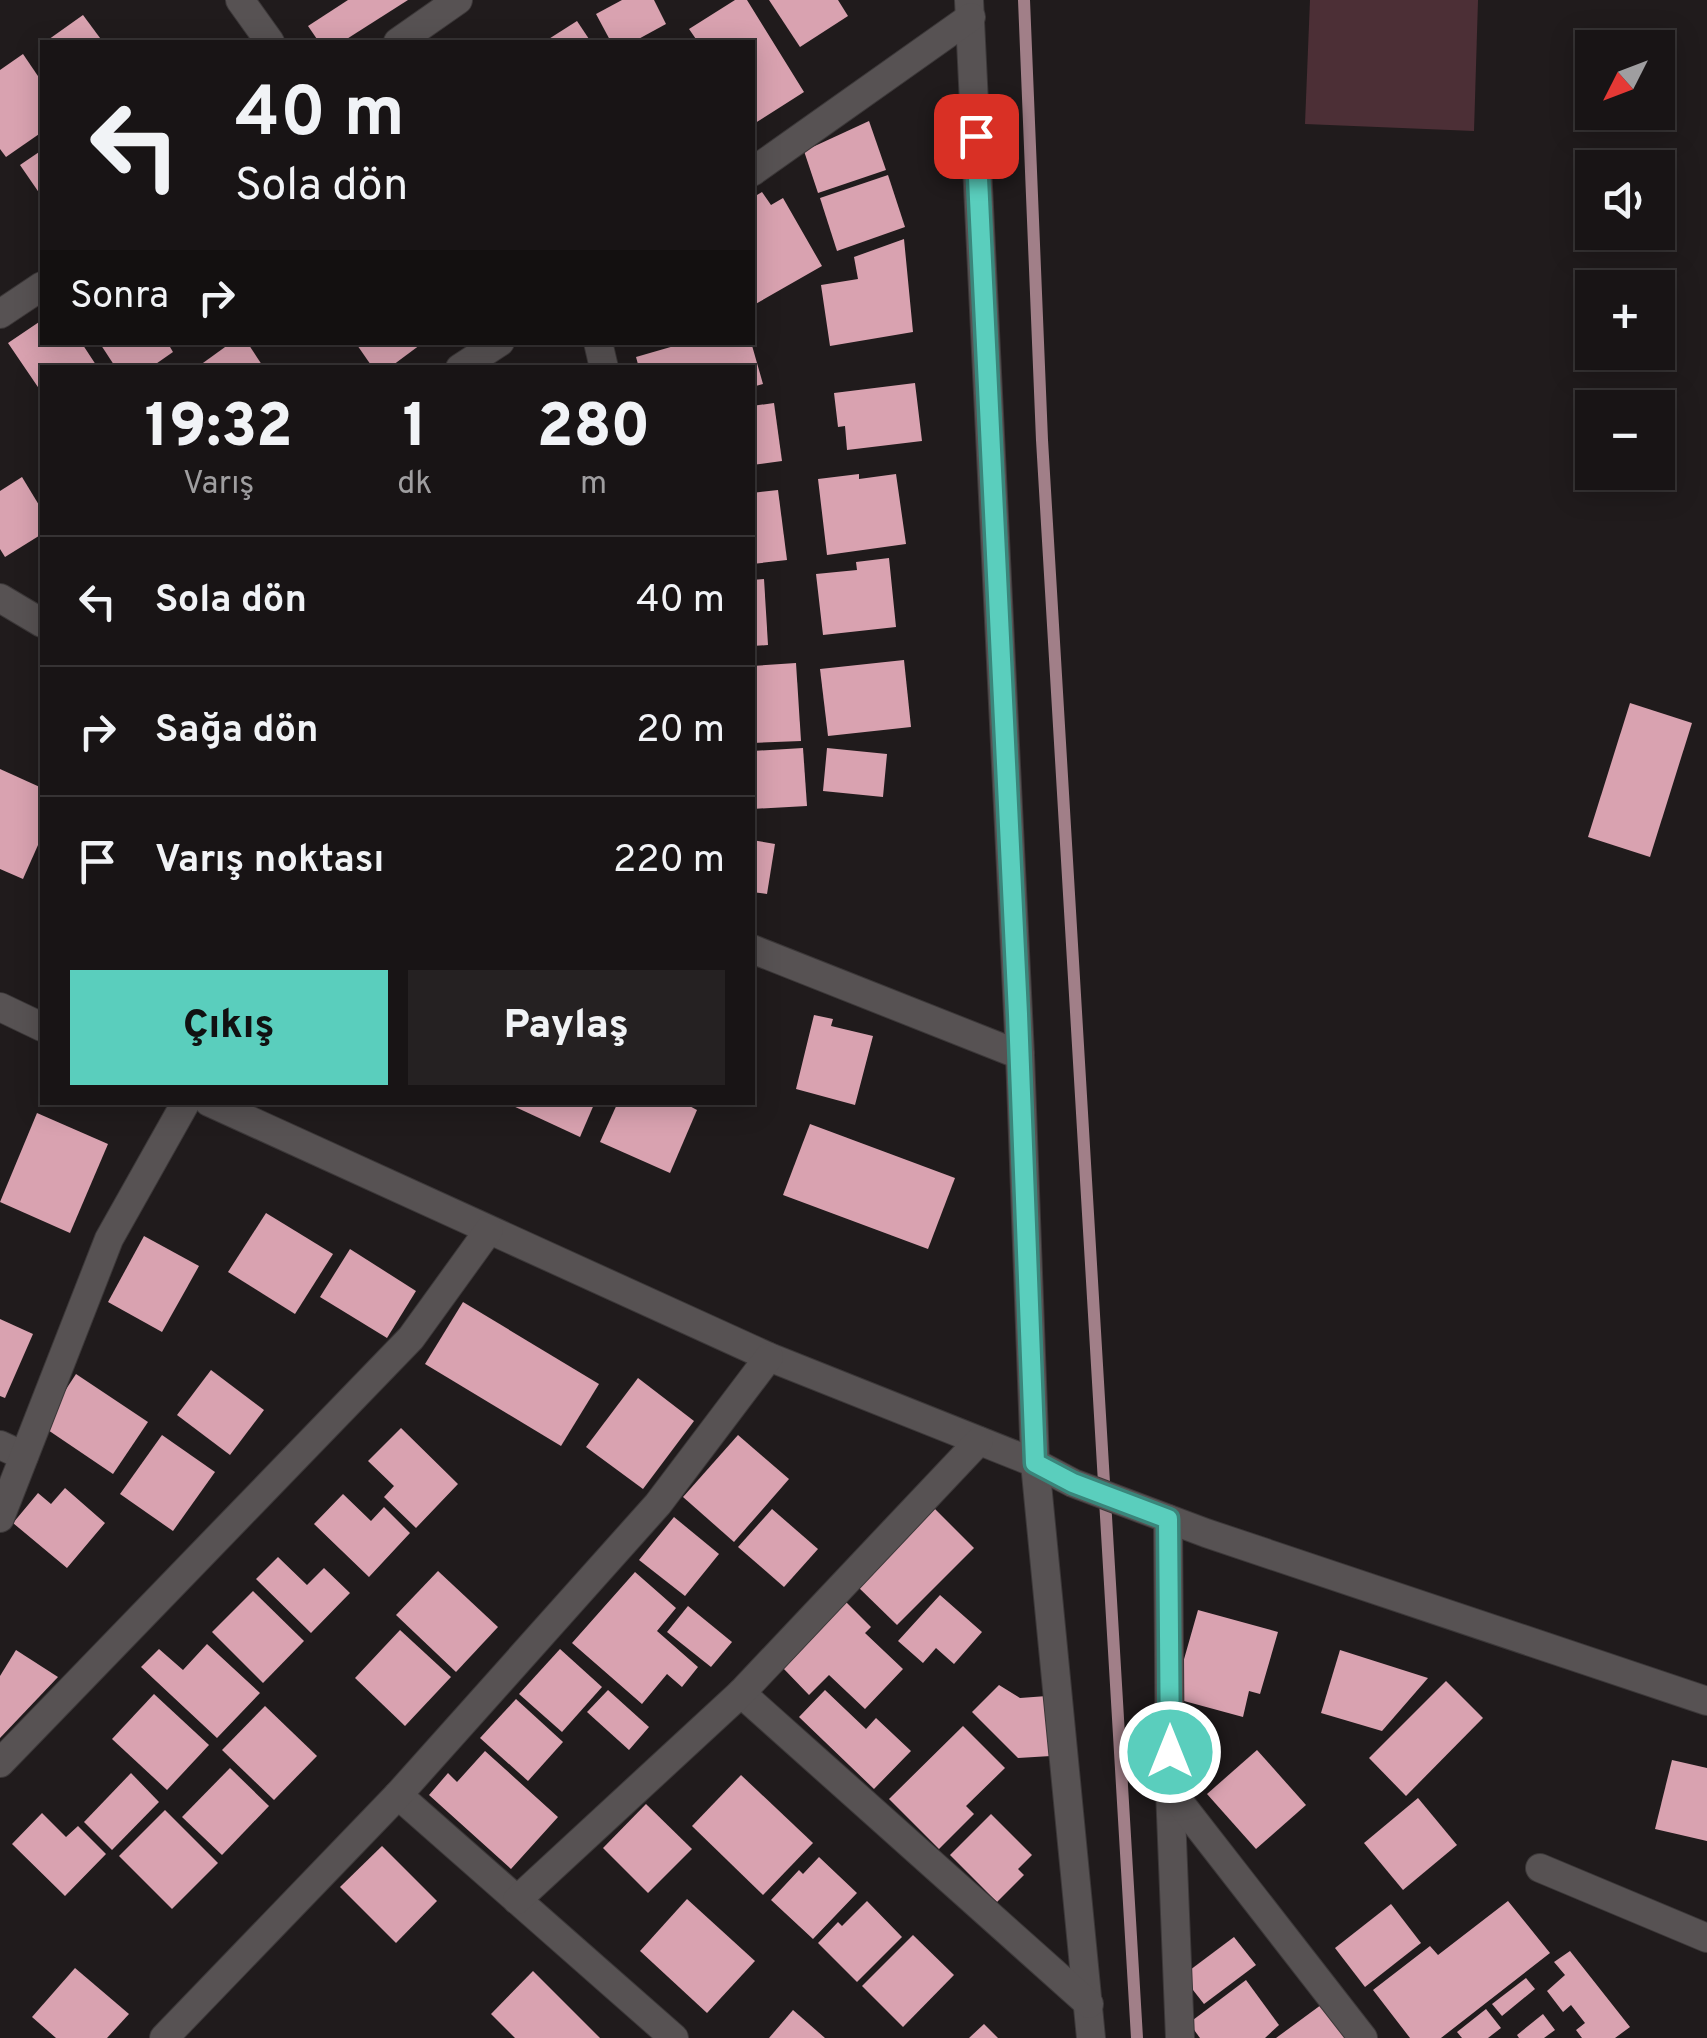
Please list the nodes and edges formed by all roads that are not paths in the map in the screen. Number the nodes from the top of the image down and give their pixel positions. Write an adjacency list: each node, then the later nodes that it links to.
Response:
1 (240, 0): 4 (street)
2 (458, 0): 5 (street)
3 (970, 8): 6 (street); 14 (street)
4 (269, 40)
5 (401, 40)
6 (755, 170)
7 (40, 287): 8 (street)
8 (0, 314)
9 (0, 598): 10 (street)
10 (40, 623)
11 (755, 950): 14 (street)
12 (0, 1008): 13 (street)
13 (40, 1026)
14 (1020, 1054): 21 (street)
15 (184, 1105): 20 (street)
16 (216, 1105): 17 (street)
17 (488, 1230): 18 (street); 26 (street)
18 (768, 1358): 19 (street); 28 (street)
19 (979, 1441): 21 (street); 24 (street)
20 (12, 1450): 23 (street)
21 (1035, 1463): 22 (street); 32 (street)
22 (1162, 1516): 25 (street); 27 (street)
23 (0, 1518)
24 (741, 1693): 30 (street); 32 (street)
25 (1707, 1701)
26 (0, 1764)
27 (1170, 1790): 36 (street); 37 (street)
28 (398, 1794): 30 (street); 33 (street)
29 (1540, 1868): 31 (street)
30 (517, 1900): 34 (street)
31 (1707, 1938)
32 (1090, 2004): 35 (street)
33 (164, 2038)
34 (674, 2038)
35 (1090, 2038)
36 (1180, 2038)
37 (1362, 2038)

